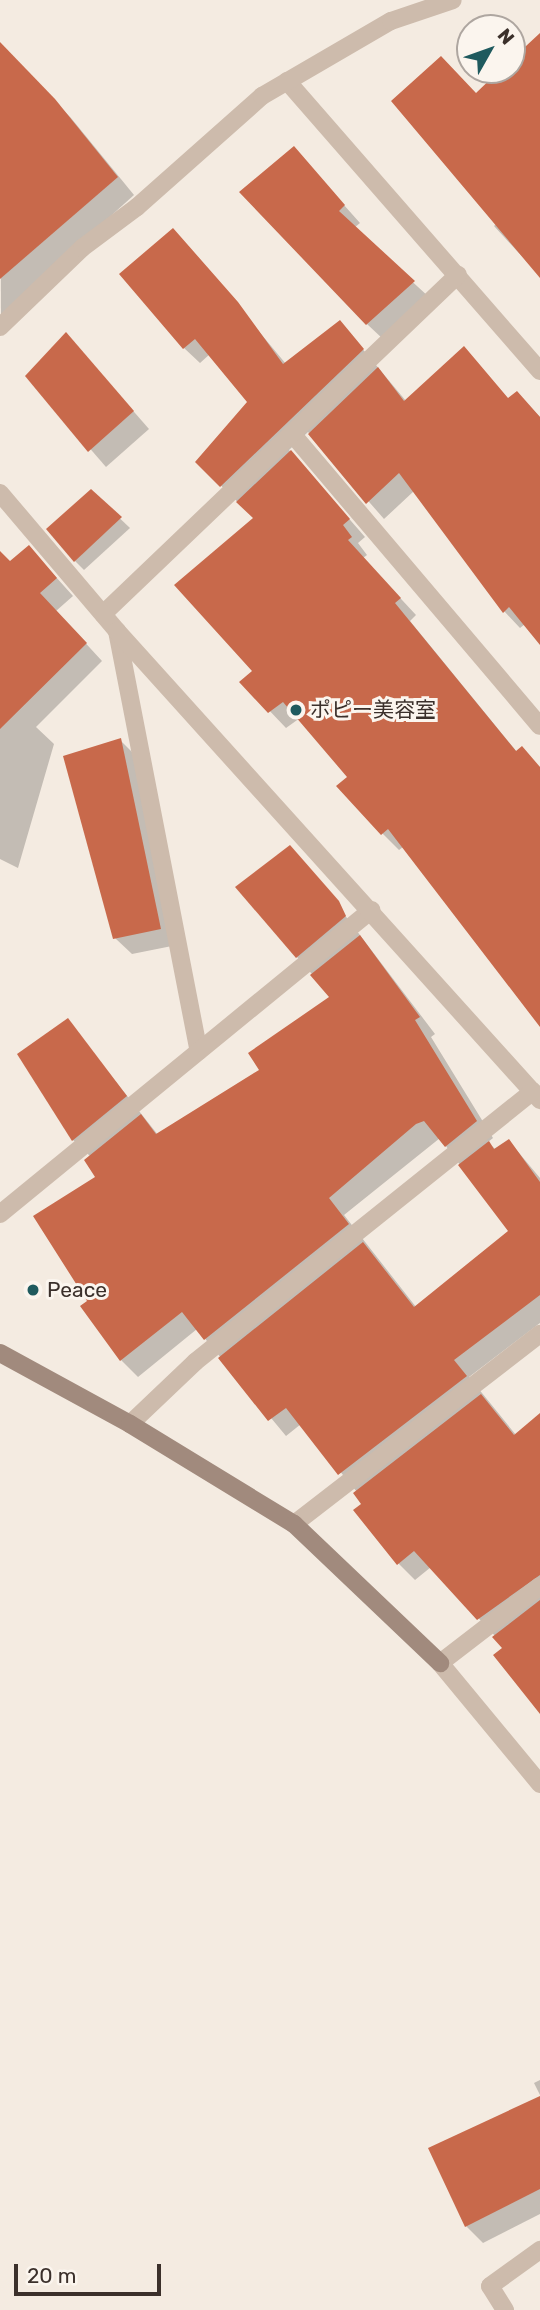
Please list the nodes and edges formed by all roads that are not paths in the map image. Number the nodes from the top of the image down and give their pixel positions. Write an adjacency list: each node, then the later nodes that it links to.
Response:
1 (453, 0): 2 (street)
2 (286, 81): 3 (street); 4 (street)
3 (458, 275): 5 (street); 6 (street)
4 (0, 327)
5 (540, 371)
6 (294, 436): 8 (street); 10 (street)
7 (0, 494): 8 (street)
8 (103, 614): 9 (street)
9 (117, 631): 11 (street); 12 (street)
10 (540, 726)
11 (372, 910): 12 (street); 13 (street)
12 (199, 1051): 14 (street)
13 (538, 1092): 17 (street)
14 (0, 1214)
15 (540, 1334): 18 (street)
16 (0, 1353): 17 (street)
17 (130, 1423): 18 (street)
18 (294, 1524): 20 (street)
19 (540, 1586): 20 (street)
20 (440, 1663): 21 (street)
21 (540, 1784)
22 (540, 2250): 23 (street)
23 (505, 2310)

